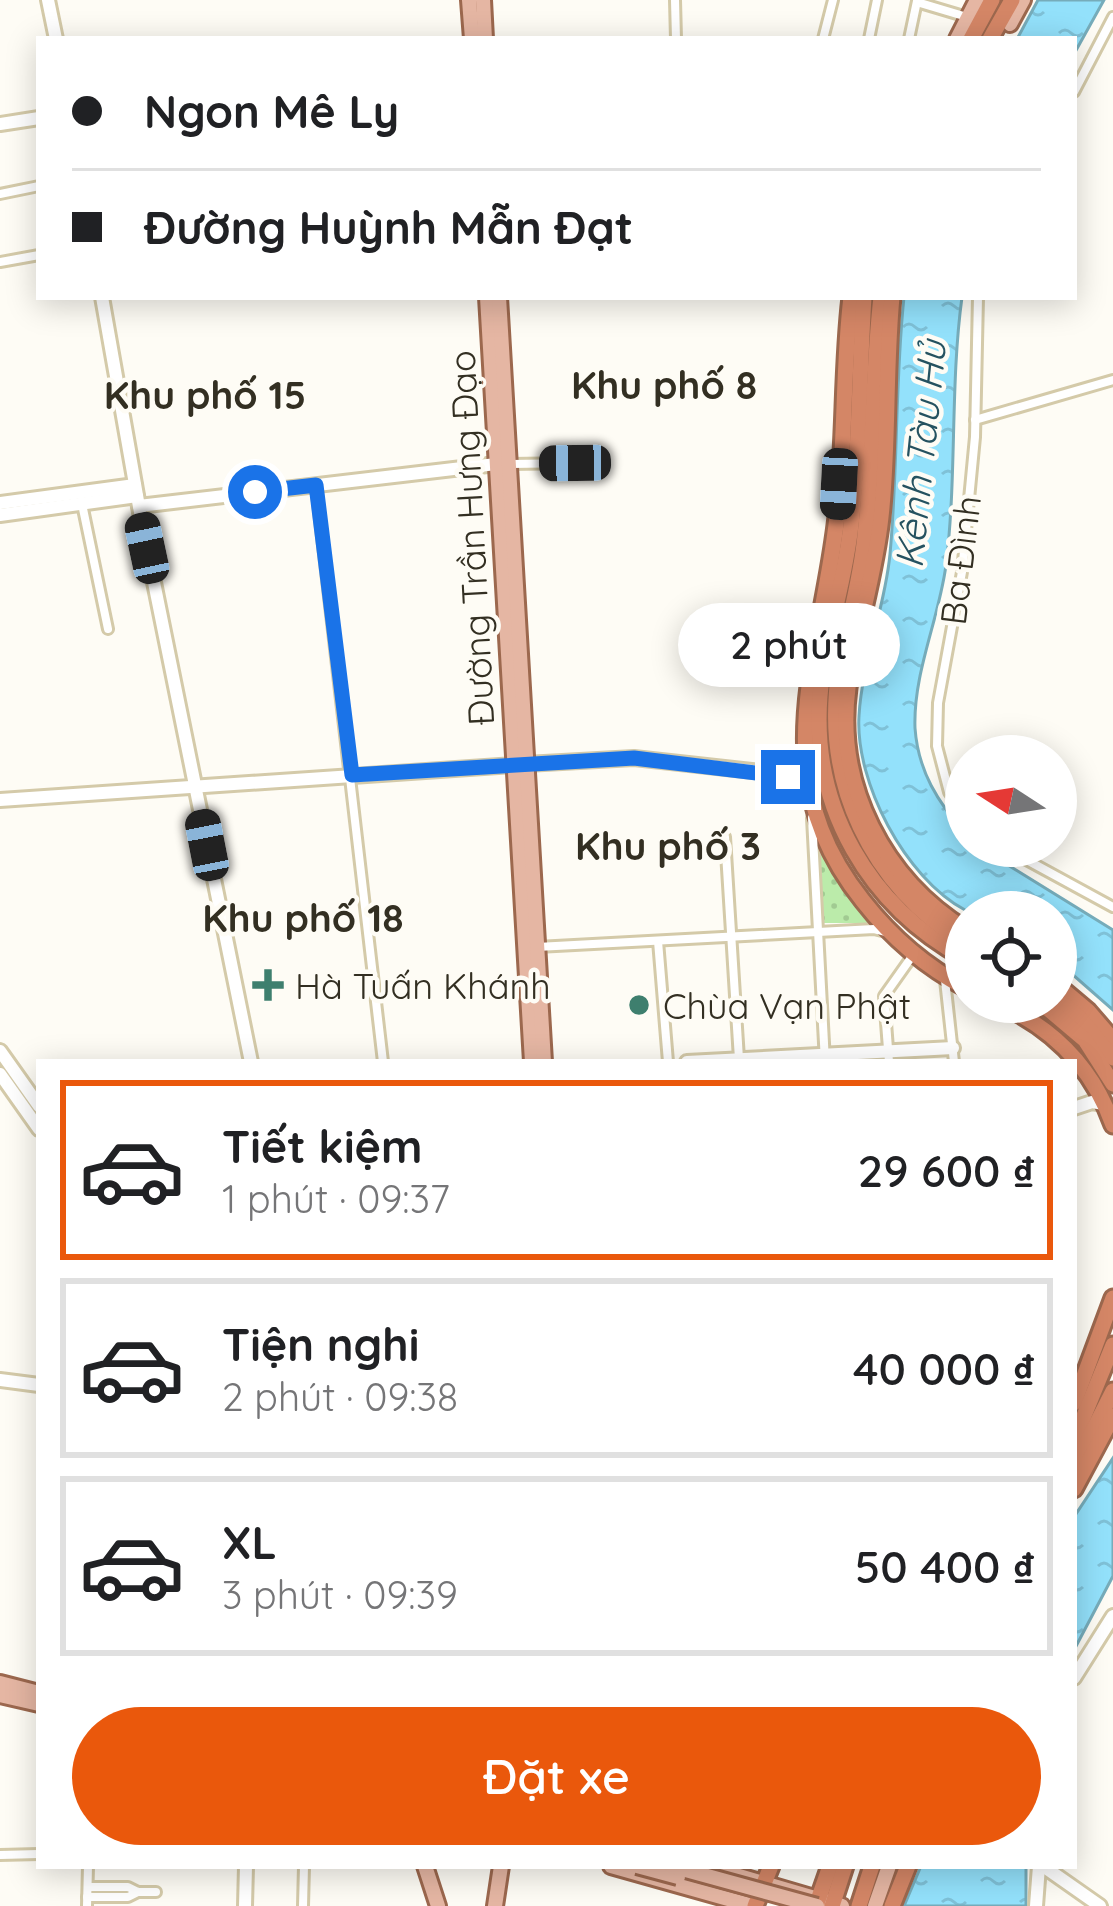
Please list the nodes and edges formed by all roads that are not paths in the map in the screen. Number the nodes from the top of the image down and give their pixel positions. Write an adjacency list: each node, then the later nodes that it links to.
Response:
1 (48, 0): 16 (street)
2 (469, 0): 13 (main road)
3 (483, 0): 13 (main road)
4 (675, 0): 19 (street)
5 (833, 0): 20 (street)
6 (878, 0): 21 (street)
7 (977, 0): 14 (main road)
8 (992, 0): 24 (highway)
9 (1012, 0): 25 (highway)
10 (1023, 0): 15 (main road)
11 (918, 2): 14 (street); 22 (street)
12 (1113, 17): 26 (street)
13 (477, 18): 17 (main road); 18 (main road)
14 (968, 18): 23 (main road)
15 (1006, 31)
16 (55, 36)
17 (473, 36)
18 (484, 36)
19 (676, 36)
20 (824, 36)
21 (870, 36)
22 (910, 36)
23 (959, 36)
24 (973, 36)
25 (992, 36)
26 (1077, 86)
27 (36, 118): 28 (street)
28 (0, 124)
29 (36, 187): 30 (street)
30 (0, 194)
31 (36, 256): 32 (street)
32 (0, 262)
33 (102, 300): 47 (street)
34 (488, 300): 41 (main road, Đường Trần Hưng Đạo)
35 (498, 300): 41 (main road, Đường Trần Hưng Đạo)
36 (851, 300): 55 (highway)
37 (864, 300): 53 (highway)
38 (881, 300): 53 (highway)
39 (892, 300): 53 (highway)
40 (978, 300): 43 (street, Ba Đình)
41 (494, 327): 45 (main road, Đường Trần Hưng Đạo)
42 (1113, 380): 43 (street)
43 (975, 420): 56 (street, Ba Đình)
44 (575, 463): 45 (street)
45 (502, 464): 46 (street); 52 (main road, Đường Trần Hưng Đạo)
46 (316, 485): 47 (street); 54 (street)
47 (137, 496): 48 (street); 49 (street); 57 (street)
48 (0, 503)
49 (82, 504): 50 (street); 51 (street)
50 (0, 515)
51 (109, 629)
52 (520, 764): 54 (street); 55 (street); 70 (main road, Đường Trần Hưng Đạo)
53 (839, 774): 55 (highway); 63 (highway); 64 (highway); 69 (highway)
54 (352, 775): 57 (street); 85 (street)
55 (808, 777): 59 (highway)
56 (945, 777)
57 (195, 788): 58 (street); 84 (street)
58 (0, 800)
59 (811, 800): 65 (street); 66 (highway)
60 (725, 837): 67 (street)
61 (1040, 867): 62 (street)
62 (1113, 906)
63 (945, 915)
64 (945, 929)
65 (817, 932): 66 (street); 67 (street); 82 (street)
66 (893, 935): 71 (highway)
67 (730, 938): 68 (street); 89 (street)
68 (658, 941): 70 (street); 88 (street)
69 (945, 946)
70 (531, 948): 86 (main road, Đường Trần Hưng Đạo); 87 (main road, Đường Trần Hưng Đạo)
71 (913, 955): 72 (highway); 81 (street)
72 (945, 978)
73 (1077, 1002): 78 (highway)
74 (1077, 1017): 83 (highway)
75 (954, 1023): 80 (street)
76 (1034, 1023): 90 (highway)
77 (1065, 1023): 93 (highway)
78 (1113, 1040)
79 (0, 1051): 94 (street)
80 (954, 1055): 81 (street)
81 (889, 1057): 82 (street)
82 (825, 1058): 89 (street)
83 (1113, 1058)
84 (250, 1059)
85 (383, 1059)
86 (532, 1059)
87 (544, 1059)
88 (668, 1059)
89 (739, 1059)
90 (1075, 1059)
91 (1077, 1062): 93 (highway)
92 (0, 1074): 95 (street)
93 (1102, 1096): 96 (highway)
94 (36, 1102)
95 (36, 1125)
96 (1113, 1125)
97 (1113, 1298): 100 (highway)
98 (1111, 1352): 100 (highway)
99 (0, 1379): 101 (street)
100 (1095, 1382): 103 (highway); 104 (highway)
101 (36, 1385)
102 (1113, 1416): 105 (highway)
103 (1077, 1432)
104 (1077, 1456)
105 (1077, 1483)
106 (1113, 1616): 107 (street)
107 (1077, 1673)
108 (0, 1683): 109 (main road)
109 (36, 1692)
110 (0, 1694): 111 (main road)
111 (36, 1703)
112 (36, 1854): 113 (street)
113 (0, 1855)
114 (246, 1869): 135 (street)
115 (304, 1869): 136 (street)
116 (426, 1869): 137 (main road)
117 (501, 1869): 138 (main road)
118 (622, 1869): 133 (main road)
119 (648, 1869): 140 (main road, bridge)
120 (683, 1869): 134 (main road, bridge)
121 (716, 1869): 130 (main road)
122 (830, 1869): 134 (highway)
123 (844, 1869): 134 (highway)
124 (871, 1869): 141 (highway)
125 (888, 1869): 142 (main road)
126 (907, 1869): 143 (highway)
127 (1041, 1869): 144 (street)
128 (1045, 1869): 145 (street)
129 (768, 1874): 130 (main road); 134 (main road); 139 (highway)
130 (741, 1876): 133 (main road)
131 (156, 1892): 132 (street)
132 (87, 1897)
133 (733, 1900): 139 (main road)
134 (826, 1904)
135 (245, 1906)
136 (303, 1906)
137 (438, 1906)
138 (496, 1906)
139 (754, 1906)
140 (782, 1906)
141 (859, 1906)
142 (875, 1906)
143 (892, 1906)
144 (1036, 1906)
145 (1100, 1906)

